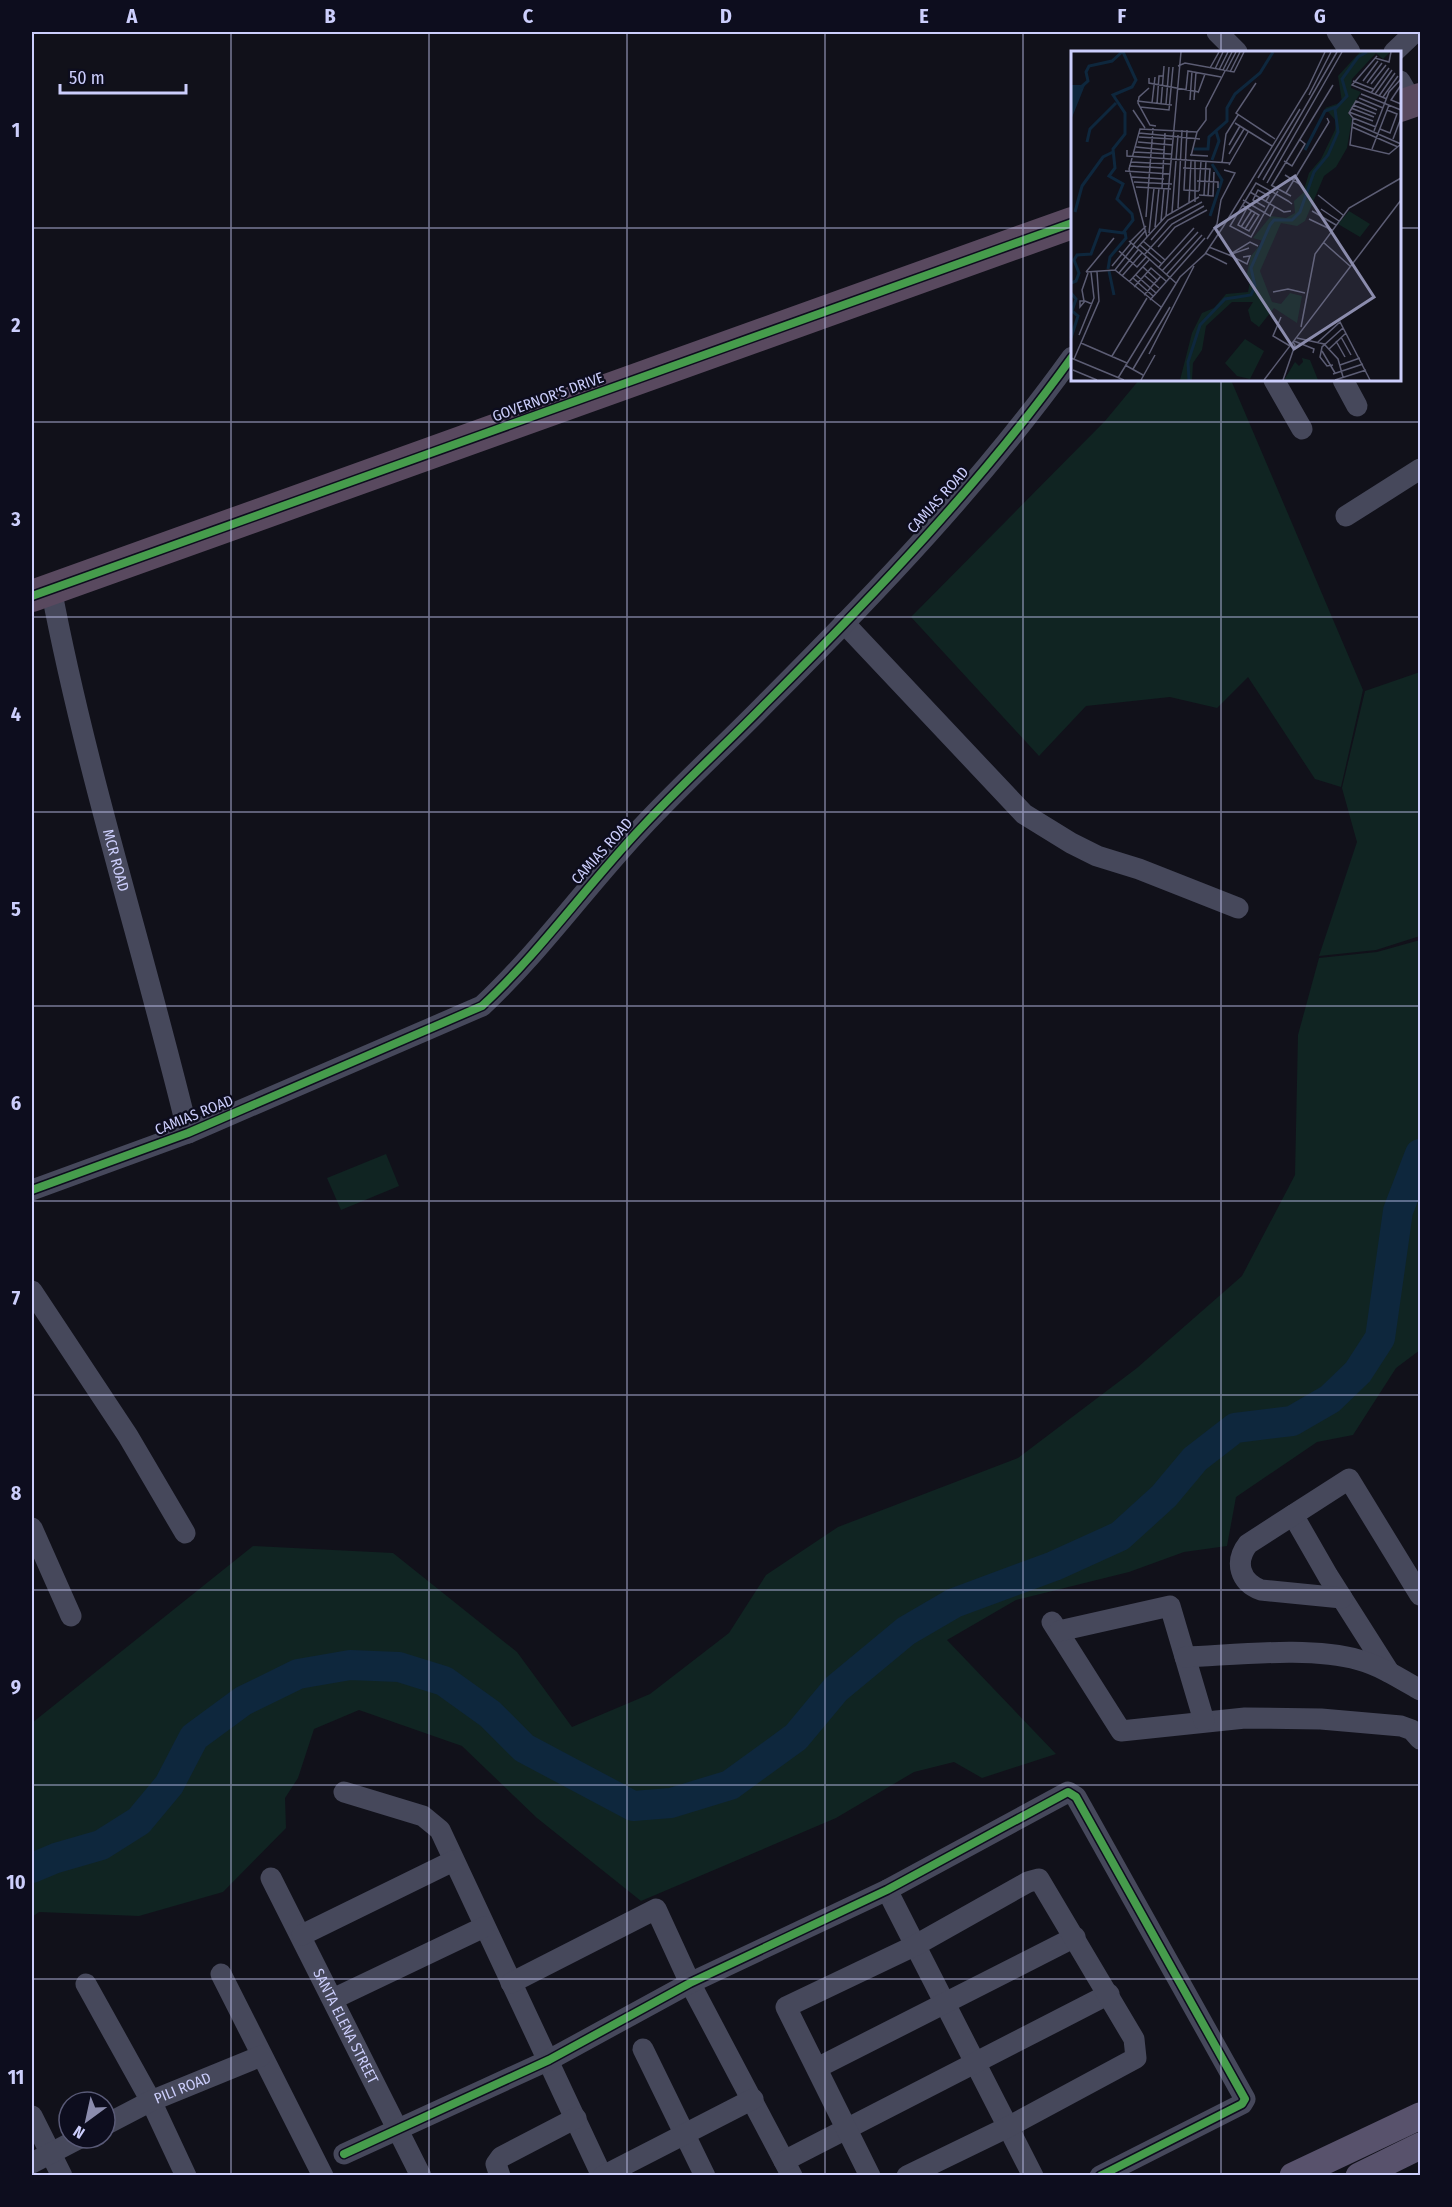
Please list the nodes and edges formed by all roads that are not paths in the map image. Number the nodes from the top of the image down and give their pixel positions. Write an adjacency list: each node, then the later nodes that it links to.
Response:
1 (1217, 32): 5 (street)
2 (1231, 32): 6 (street)
3 (1337, 32): 7 (street)
4 (1415, 32): 8 (street)
5 (1236, 51)
6 (1250, 51)
7 (1349, 51)
8 (1395, 51)
9 (1071, 223): 17 (highway, GOVERNOR'S DRIVE)
10 (1071, 358): 18 (street, CAMIAS ROAD)
11 (1275, 381): 14 (street)
12 (1343, 381): 13 (street)
13 (1357, 406)
14 (1302, 429)
15 (1420, 469): 16 (street)
16 (1346, 516)
17 (41, 592): 20 (street, MCR ROAD)
18 (844, 623): 19 (street); 20 (street, CAMIAS ROAD)
19 (1238, 908)
20 (188, 1133): 21 (street, CAMIAS ROAD)
21 (32, 1190)
22 (32, 1292): 25 (street)
23 (1293, 1515): 26 (street); 27 (street); 27 (street)
24 (32, 1528): 28 (street)
25 (185, 1533)
26 (1420, 1595)
27 (1342, 1598): 30 (street)
28 (71, 1616)
29 (1185, 1657): 30 (street); 32 (street); 32 (street)
30 (1389, 1672): 31 (street)
31 (1420, 1690)
32 (1204, 1721): 33 (street)
33 (1420, 1739)
34 (344, 1792): 35 (street)
35 (453, 1861): 38 (street); 39 (street)
36 (271, 1878): 39 (street, SANTA ELENA STREET)
37 (887, 1890): 41 (street); 44 (street); 80 (street)
38 (484, 1927): 43 (street); 47 (street)
39 (302, 1935): 47 (street, SANTA ELENA STREET)
40 (1075, 1937): 41 (street); 46 (street); 48 (street)
41 (916, 1945): 48 (street); 53 (street)
42 (221, 1974): 50 (street)
43 (511, 1983): 44 (street); 51 (street)
44 (690, 1983): 51 (street); 54 (street)
45 (86, 1984): 55 (street)
46 (1109, 1994): 52 (street); 60 (street)
47 (333, 1999): 62 (street, SANTA ELENA STREET)
48 (945, 2003): 52 (street); 53 (street)
49 (643, 2049): 63 (street)
50 (261, 2056): 55 (street, PILI ROAD); 72 (street)
51 (549, 2060): 58 (street); 62 (street)
52 (976, 2064): 60 (street); 61 (street)
53 (817, 2068): 61 (street)
54 (753, 2099): 63 (street); 69 (street)
55 (151, 2101): 59 (street, PILI ROAD); 71 (street)
56 (32, 2116): 68 (street)
57 (1420, 2116): 66 (main road)
58 (576, 2118): 74 (street); 75 (street)
59 (117, 2119)
60 (1008, 2127): 78 (street); 79 (street)
61 (847, 2128): 69 (street); 77 (street)
62 (398, 2130): 67 (street); 73 (street, SANTA ELENA STREET)
63 (684, 2134): 75 (street); 76 (street)
64 (1420, 2146): 82 (main road)
65 (57, 2150): 68 (street)
66 (1346, 2150): 81 (main road); 82 (street)
67 (344, 2154)
68 (41, 2158): 70 (street)
69 (788, 2168)
70 (62, 2175)
71 (186, 2175)
72 (323, 2175)
73 (421, 2175)
74 (500, 2175)
75 (603, 2175)
76 (705, 2175)
77 (870, 2175)
78 (907, 2175)
79 (1033, 2175)
80 (1100, 2175)
81 (1293, 2175)
82 (1358, 2175)

